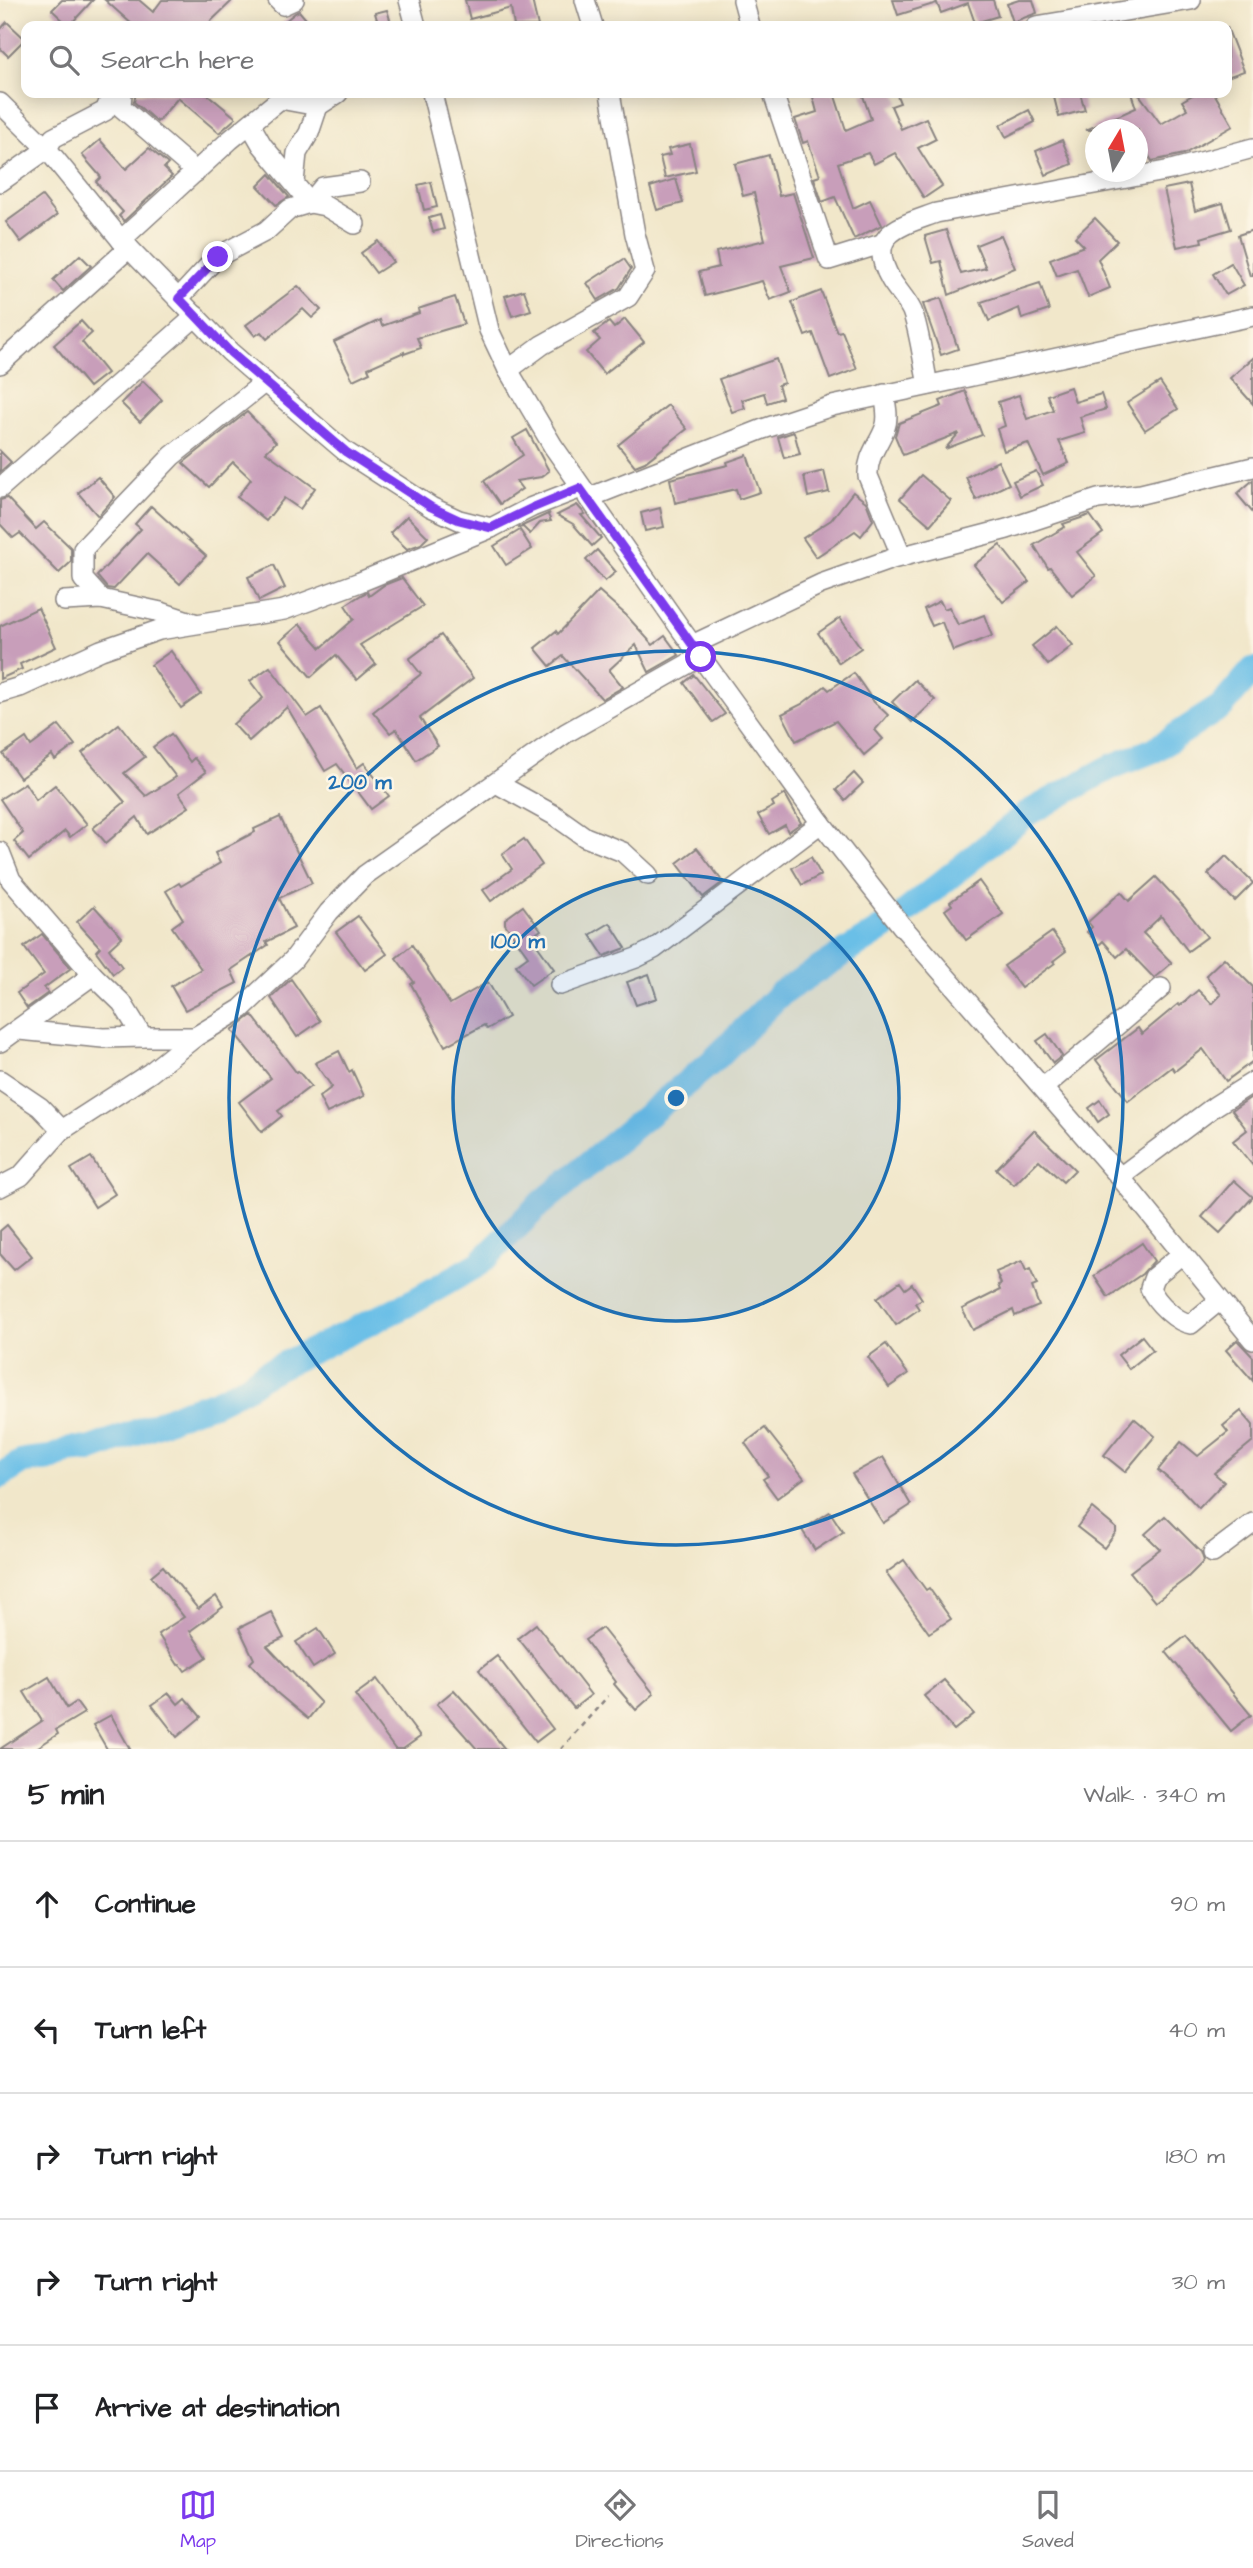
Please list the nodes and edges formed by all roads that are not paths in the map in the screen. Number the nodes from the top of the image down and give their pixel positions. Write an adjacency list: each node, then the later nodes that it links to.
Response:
1 (278, 0): 2 (street)
2 (294, 0)
3 (409, 0): 7 (street)
4 (585, 0): 8 (street)
5 (743, 0): 9 (street)
6 (1191, 0): 10 (street)
7 (415, 21)
8 (591, 21)
9 (749, 21)
10 (1066, 21)
11 (109, 98): 21 (street)
12 (122, 98): 24 (street)
13 (330, 98): 18 (street)
14 (433, 98): 36 (street)
15 (611, 98): 36 (street)
16 (775, 98): 31 (street)
17 (0, 103): 19 (street)
18 (318, 106): 20 (street); 26 (street)
19 (18, 120): 21 (street); 23 (street)
20 (250, 124): 24 (street); 26 (street)
21 (64, 132): 23 (street)
22 (1253, 148): 31 (street)
23 (47, 149): 25 (street); 30 (street)
24 (196, 172): 30 (street)
25 (0, 182)
26 (294, 182): 28 (street)
27 (360, 182): 28 (street)
28 (310, 203): 29 (street); 32 (street)
29 (355, 224)
30 (125, 244): 32 (street); 35 (street)
31 (881, 244): 38 (street)
32 (179, 298): 33 (street)
33 (196, 316): 37 (street); 41 (street)
34 (1253, 316): 38 (street)
35 (0, 364)
36 (508, 370): 42 (street)
37 (265, 382): 43 (street); 45 (street)
38 (928, 385): 39 (street)
39 (884, 394): 42 (street); 44 (street)
40 (1253, 467): 44 (street)
41 (0, 488)
42 (584, 493): 43 (street); 48 (street)
43 (491, 528): 47 (street)
44 (901, 556): 48 (street)
45 (102, 599): 46 (street); 47 (street)
46 (64, 601)
47 (195, 623): 49 (street)
48 (696, 651): 50 (street); 51 (street)
49 (0, 692)
50 (496, 783): 53 (street); 59 (street)
51 (821, 823): 55 (street); 63 (street)
52 (0, 852): 54 (street)
53 (648, 875)
54 (93, 975): 57 (street); 58 (street)
55 (560, 985)
56 (1161, 988): 63 (street)
57 (19, 1030): 58 (street); 60 (street)
58 (143, 1037): 59 (street)
59 (195, 1037): 64 (street)
60 (0, 1042)
61 (0, 1080): 64 (street)
62 (1253, 1082): 65 (street)
63 (1044, 1087): 65 (street)
64 (62, 1130): 66 (street)
65 (1120, 1177): 67 (street)
66 (0, 1187)
67 (1182, 1254): 68 (street); 68 (street)
68 (1220, 1300): 69 (street)
69 (1253, 1340)
70 (1253, 1523): 71 (street)
71 (1213, 1553)

